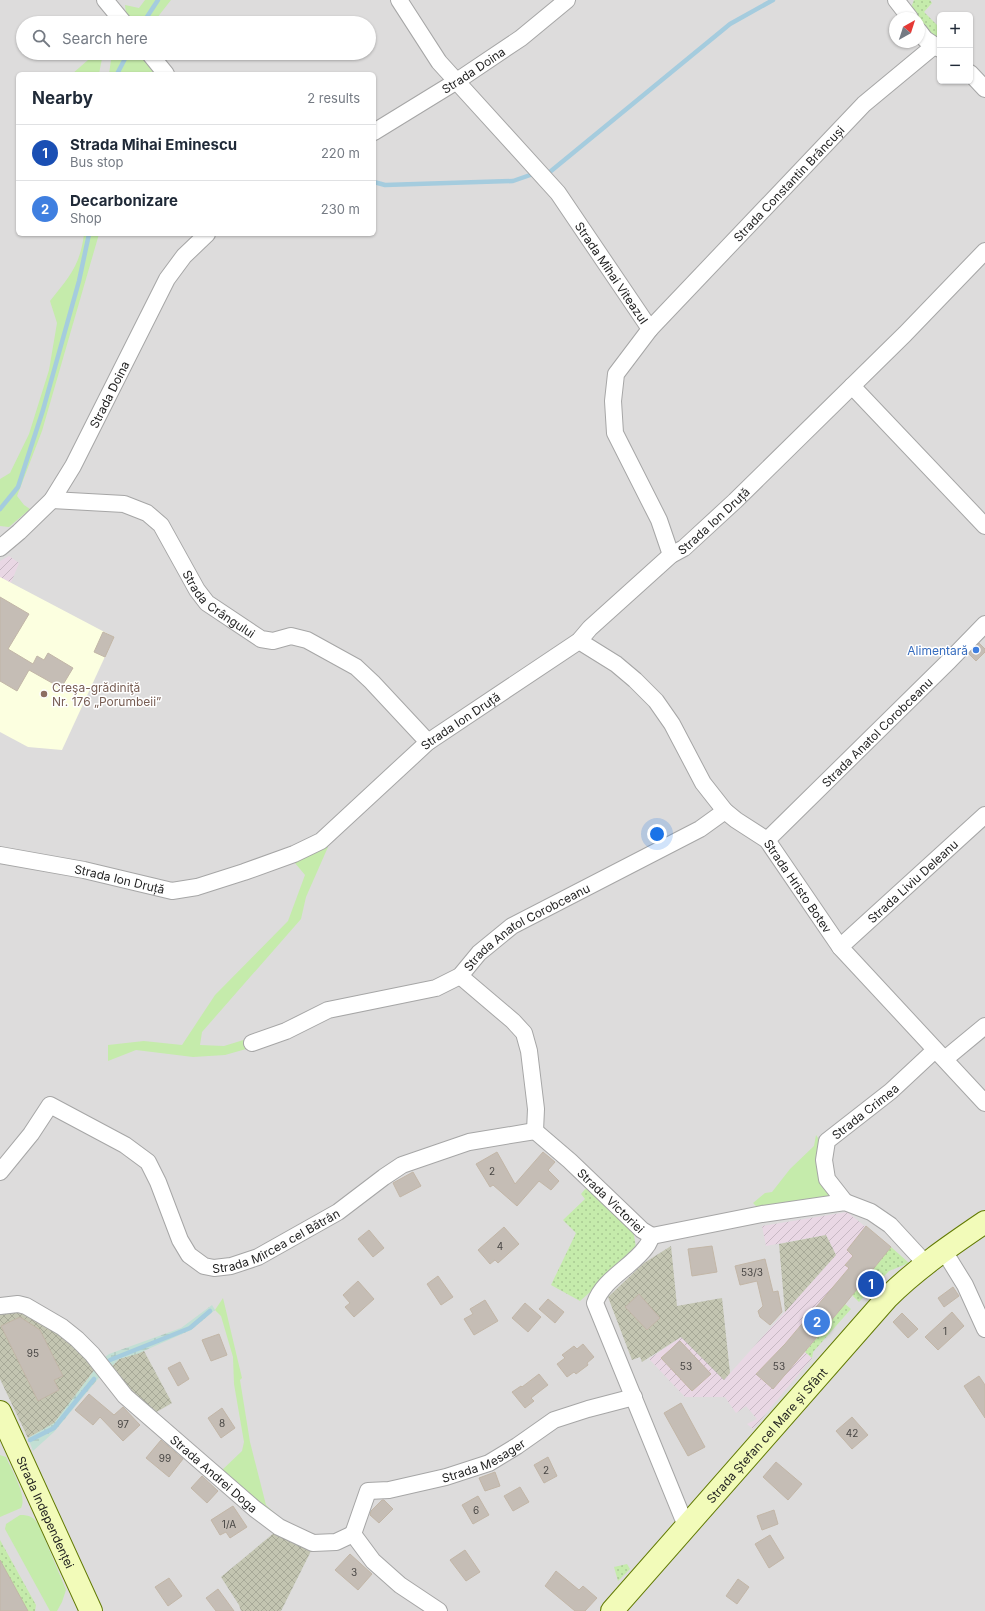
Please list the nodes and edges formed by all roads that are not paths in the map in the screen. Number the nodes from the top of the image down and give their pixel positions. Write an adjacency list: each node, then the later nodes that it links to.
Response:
1 (105, 0): 6 (street)
2 (399, 0): 12 (street, Strada Mihai Viteazul)
3 (567, 0): 12 (street, Strada Doina)
4 (901, 2): 5 (street)
5 (907, 12)
6 (118, 16)
7 (925, 39): 8 (street)
8 (937, 47): 17 (street, Strada Constantin Brâncuși)
9 (155, 60): 10 (street)
10 (164, 72)
11 (973, 76): 13 (street)
12 (457, 81): 14 (street, Strada Doina); 17 (street, Strada Mihai Viteazul)
13 (985, 88)
14 (376, 131)
15 (205, 236): 19 (street, Strada Doina)
16 (985, 251): 18 (street, Strada Ion Druță)
17 (650, 329): 22 (street, Strada Mihai Viteazul)
18 (852, 386): 20 (street); 22 (street, Strada Ion Druță)
19 (52, 500): 21 (street, Strada Doina); 25 (street, Strada Crângului)
20 (985, 526)
21 (0, 548)
22 (671, 555): 24 (street, Strada Ion Druță)
23 (985, 624): 28 (street, Strada Anatol Corobceanu)
24 (579, 641): 25 (street, Strada Ion Druță); 26 (street, Strada Hristo Botev)
25 (428, 742): 29 (street, Strada Ion Druță)
26 (724, 810): 28 (street, Strada Hristo Botev); 31 (street, Strada Anatol Corobceanu)
27 (985, 815): 30 (street, Strada Liviu Deleanu)
28 (767, 840): 30 (street, Strada Hristo Botev)
29 (0, 855)
30 (840, 947): 34 (street, Strada Hristo Botev)
31 (460, 976): 33 (street, Strada Anatol Corobceanu); 36 (street)
32 (985, 1026): 34 (street, Strada Crimea)
33 (252, 1042)
34 (940, 1055): 35 (street, Strada Hristo Botev); 38 (street, Strada Crimea)
35 (985, 1103)
36 (535, 1131): 37 (street, Strada Mircea cel Bătrân); 40 (street, Strada Victoriei)
37 (0, 1172)
38 (845, 1202): 40 (street); 42 (street)
39 (985, 1222): 41 (main road, Strada Ștefan cel Mare și Sfânt)
40 (652, 1236): 45 (street, Strada Victoriei)
41 (944, 1251): 42 (main road, Strada Ștefan cel Mare și Sfânt); 44 (street)
42 (926, 1264): 47 (main road, Strada Ștefan cel Mare și Sfânt)
43 (0, 1306): 48 (street, Strada Andrei Doga)
44 (985, 1329)
45 (634, 1397): 47 (street, Strada Victoriei); 48 (street, Strada Mesager)
46 (0, 1412): 49 (main road, Strada Independenței)
47 (686, 1526): 51 (main road, Strada Ștefan cel Mare și Sfânt)
48 (353, 1534): 50 (street)
49 (91, 1611)
50 (439, 1611)
51 (612, 1611)

